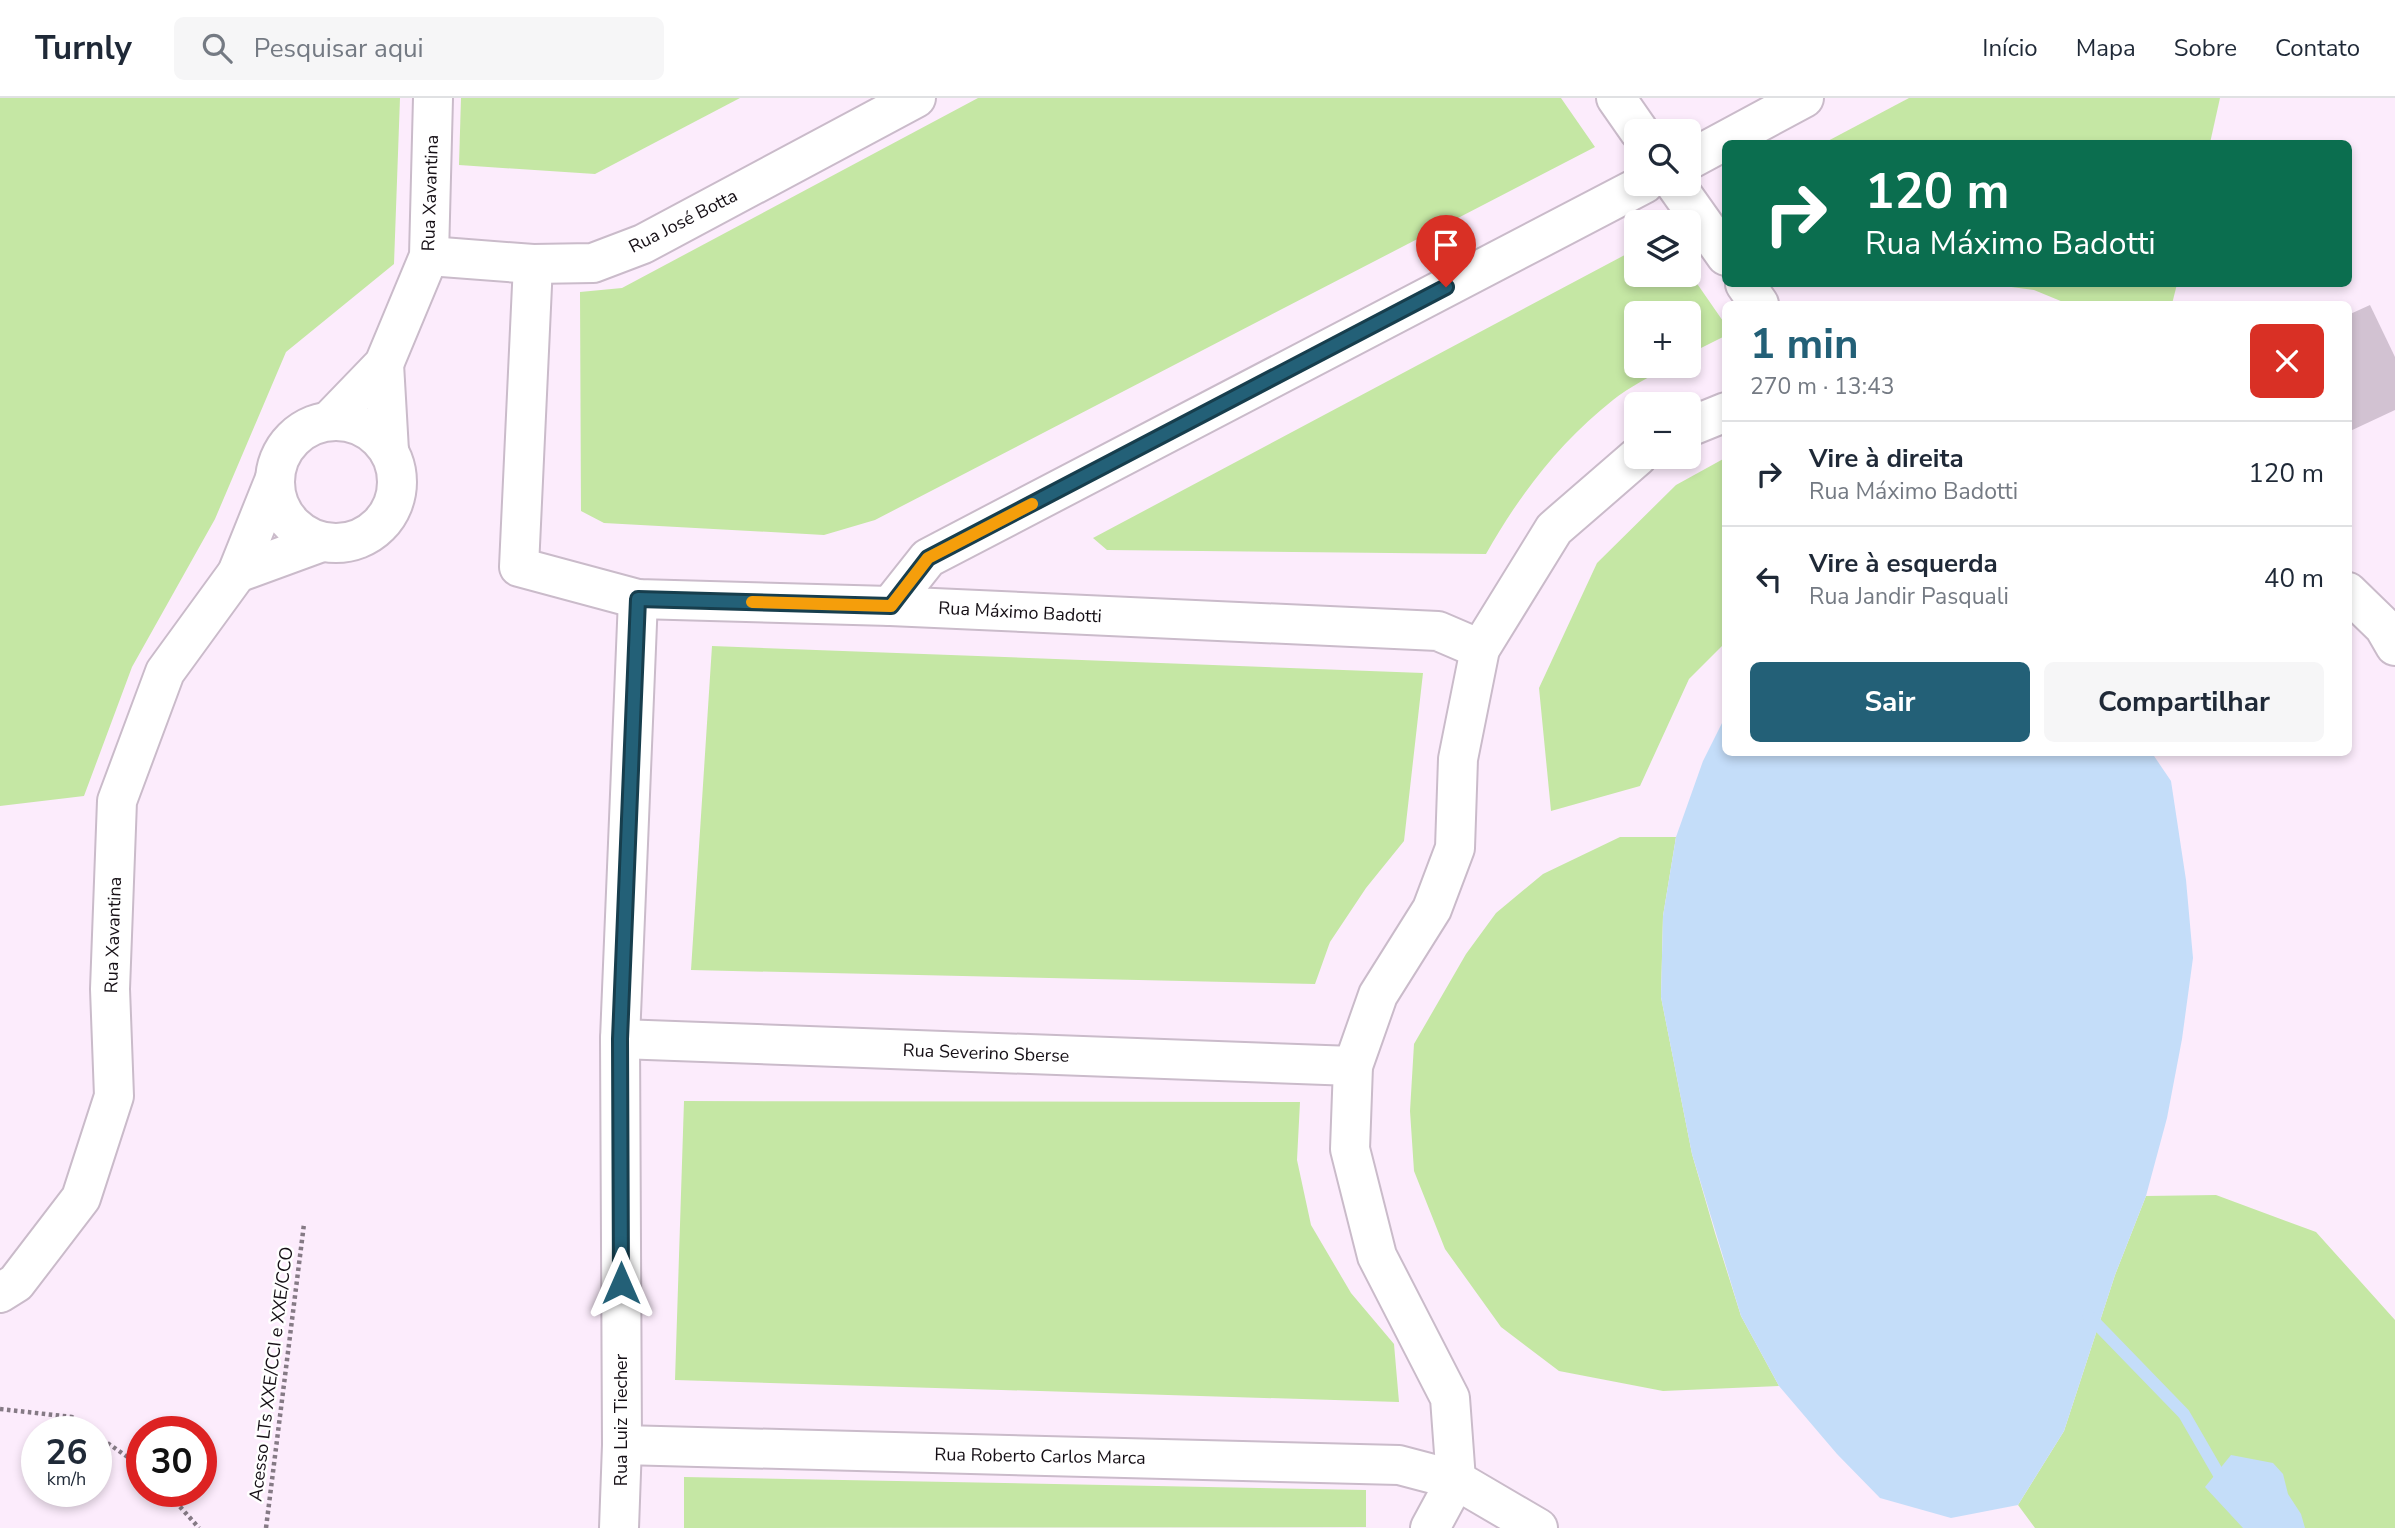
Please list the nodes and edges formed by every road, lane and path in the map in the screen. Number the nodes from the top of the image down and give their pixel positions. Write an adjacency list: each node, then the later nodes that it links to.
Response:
1 (433, 98): 12 (street, Rua Xavantina)
2 (916, 98): 13 (street, Rua José Botta)
3 (1616, 98): 5 (street)
4 (1804, 98): 6 (street)
5 (1631, 119)
6 (1726, 140)
7 (1722, 142): 8 (street)
8 (1701, 154)
9 (1624, 194): 25 (street)
10 (1684, 196): 11 (street)
11 (1722, 250)
12 (429, 256): 13 (street, Rua José Botta); 14 (street, Rua Xavantina)
13 (533, 264): 24 (street, Rua Máximo Badotti)
14 (384, 364): 16 (street); 18 (street)
15 (1722, 414): 17 (street)
16 (329, 421): 18 (street); 20 (street)
17 (1701, 422)
18 (389, 451): 21 (street)
19 (1624, 468): 27 (street)
20 (274, 481): 21 (street); 22 (street, Rua Xavantina)
21 (322, 542): 22 (street)
22 (237, 573): 31 (street, Rua Xavantina)
23 (2352, 596): 26 (street)
24 (638, 599): 25 (street, Rua Máximo Badotti); 28 (street, Rua Luiz Tiecher)
25 (891, 606): 27 (street, Rua Máximo Badotti)
26 (2395, 646)
27 (1480, 649): 29 (street)
28 (620, 1039): 29 (street, Rua Severino Sberse); 34 (street, Rua Luiz Tiecher)
29 (1353, 1066): 35 (street)
30 (304, 1224): 38 (path, Acesso LTs XXE/CCI e XXE/CCO)
31 (0, 1293)
32 (0, 1409): 33 (path)
33 (63, 1416)
34 (622, 1446): 35 (street, Rua Roberto Carlos Marca); 39 (street, Rua Luiz Tiecher)
35 (1457, 1480): 40 (street); 41 (street, Rua Roberto Carlos Marca)
36 (180, 1507): 37 (path)
37 (199, 1528)
38 (266, 1528)
39 (619, 1528)
40 (1430, 1528)
41 (1538, 1528)

